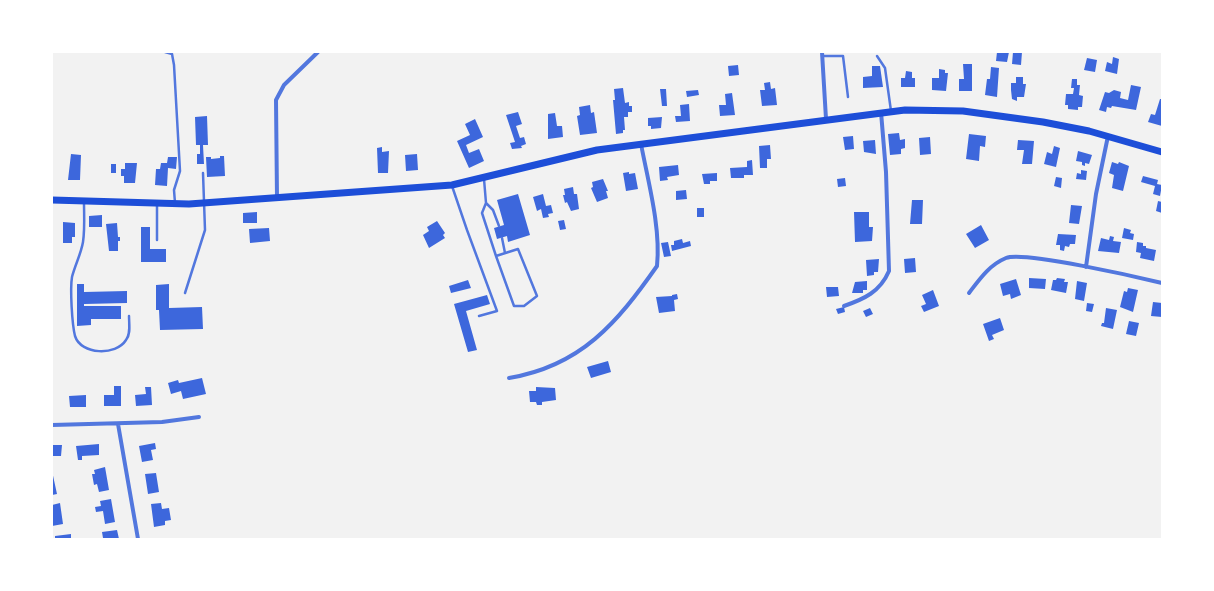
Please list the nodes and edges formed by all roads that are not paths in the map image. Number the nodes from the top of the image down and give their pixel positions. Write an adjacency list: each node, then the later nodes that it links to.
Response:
1 (165, 52): 20 (lane)
2 (318, 52): 15 (street)
3 (822, 54): 5 (lane); 8 (street)
4 (877, 56): 7 (lane)
5 (848, 97)
6 (881, 112): 7 (main road); 8 (main road); 31 (street)
7 (891, 112): 9 (main road)
8 (826, 119): 10 (main road)
9 (1108, 136): 11 (main road); 27 (street)
10 (641, 144): 13 (main road); 34 (street)
11 (1162, 152)
12 (203, 174): 18 (lane)
13 (484, 178): 14 (main road); 21 (lane)
14 (452, 185): 15 (main road); 33 (lane)
15 (276, 198): 18 (main road)
16 (52, 200): 17 (main road)
17 (84, 202): 19 (main road); 32 (lane)
18 (205, 203): 20 (main road); 29 (lane)
19 (157, 204): 20 (main road); 24 (lane)
20 (176, 204)
21 (486, 204): 22 (lane); 26 (lane)
22 (499, 226)
23 (502, 238): 25 (lane)
24 (157, 240)
25 (505, 253): 26 (lane); 26 (lane)
26 (496, 256)
27 (1086, 268): 28 (street); 30 (street)
28 (1162, 283)
29 (185, 293)
30 (969, 293)
31 (844, 306)
32 (129, 316)
33 (479, 316)
34 (509, 378)
35 (199, 417): 36 (street)
36 (118, 424): 37 (street); 38 (street)
37 (52, 425)
38 (138, 539)

